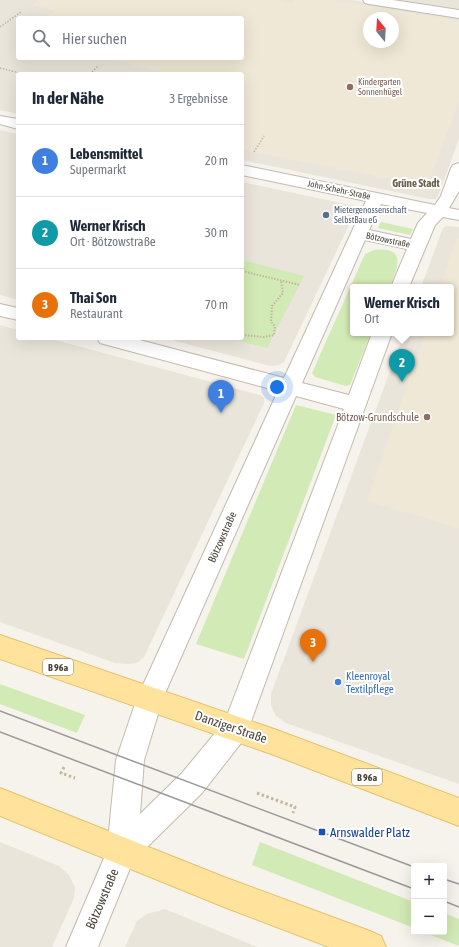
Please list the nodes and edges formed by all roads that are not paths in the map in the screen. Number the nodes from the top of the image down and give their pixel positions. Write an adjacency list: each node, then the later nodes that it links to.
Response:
1 (369, 0): 2 (street)
2 (459, 14)
3 (0, 120): 4 (street)
4 (16, 124)
5 (459, 168): 8 (street, Bötzowstraße)
6 (244, 170): 7 (street, John-Schehr-Straße)
7 (375, 198): 8 (street, John-Schehr-Straße); 10 (street, Bötzowstraße)
8 (439, 211): 9 (street, John-Schehr-Straße); 11 (street, Bötzowstraße)
9 (459, 215)
10 (360, 233): 11 (street, Bötzowstraße); 17 (street, Bötzowstraße)
11 (416, 246): 12 (street, Bötzowstraße)
12 (401, 284)
13 (0, 310): 14 (street)
14 (16, 314)
15 (381, 336): 18 (street, Bötzowstraße)
16 (115, 340): 17 (street)
17 (290, 386): 18 (street); 20 (street, Bötzowstraße)
18 (355, 404): 21 (street, Bötzowstraße)
19 (0, 647): 20 (main road, Danziger Straße / B 96a)
20 (150, 698): 21 (main road, Danziger Straße / B 96a); 24 (street, Bötzowstraße)
21 (235, 729): 23 (main road, Danziger Straße / B 96a); 24 (street, Bötzowstraße)
22 (0, 802): 24 (main road)
23 (459, 812)
24 (122, 851): 25 (street, Bötzowstraße); 26 (main road)
25 (82, 947)
26 (370, 947)

